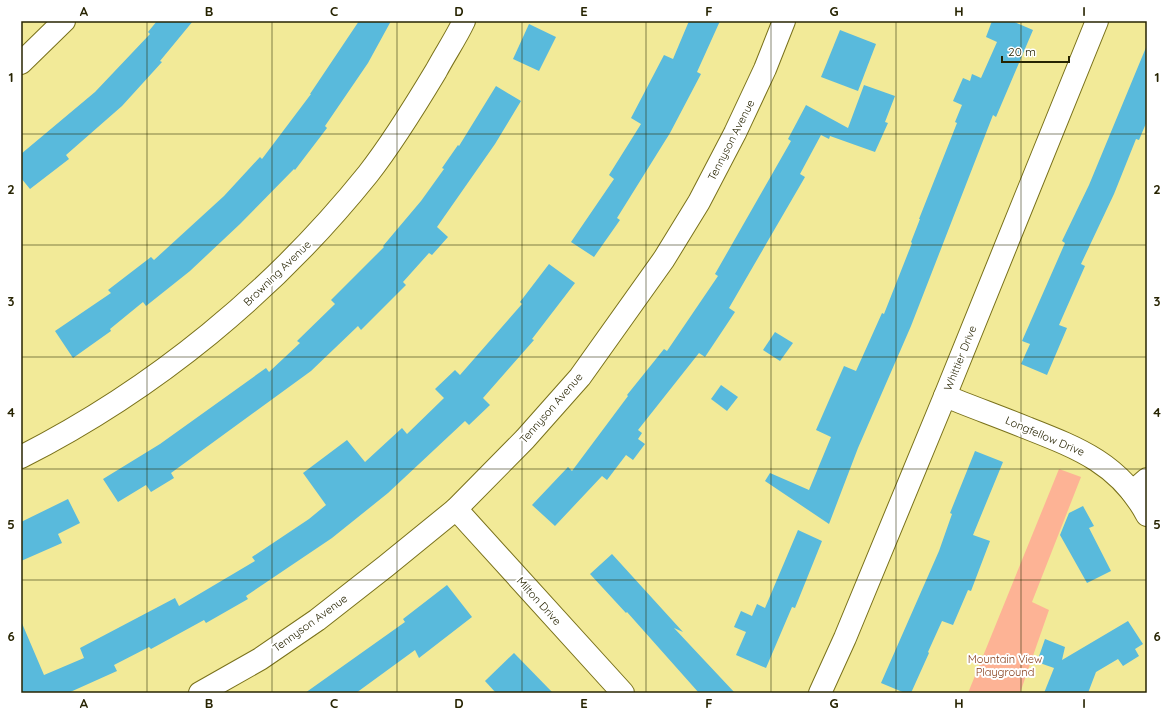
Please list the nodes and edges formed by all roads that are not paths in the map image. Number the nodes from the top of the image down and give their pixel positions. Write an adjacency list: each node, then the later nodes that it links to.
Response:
1 (64, 21): 5 (street)
2 (464, 21): 7 (street, Browning Avenue)
3 (784, 21): 9 (street, Tennyson Avenue)
4 (1097, 21): 6 (street, Whittier Drive)
5 (21, 63)
6 (945, 396): 8 (street, Longfellow Drive); 13 (street, Whittier Drive)
7 (21, 457)
8 (1139, 485): 10 (street, Longfellow Drive)
9 (456, 509): 11 (street, Tennyson Avenue); 12 (street, Milton Drive)
10 (1147, 515)
11 (200, 693)
12 (623, 693)
13 (820, 693)

